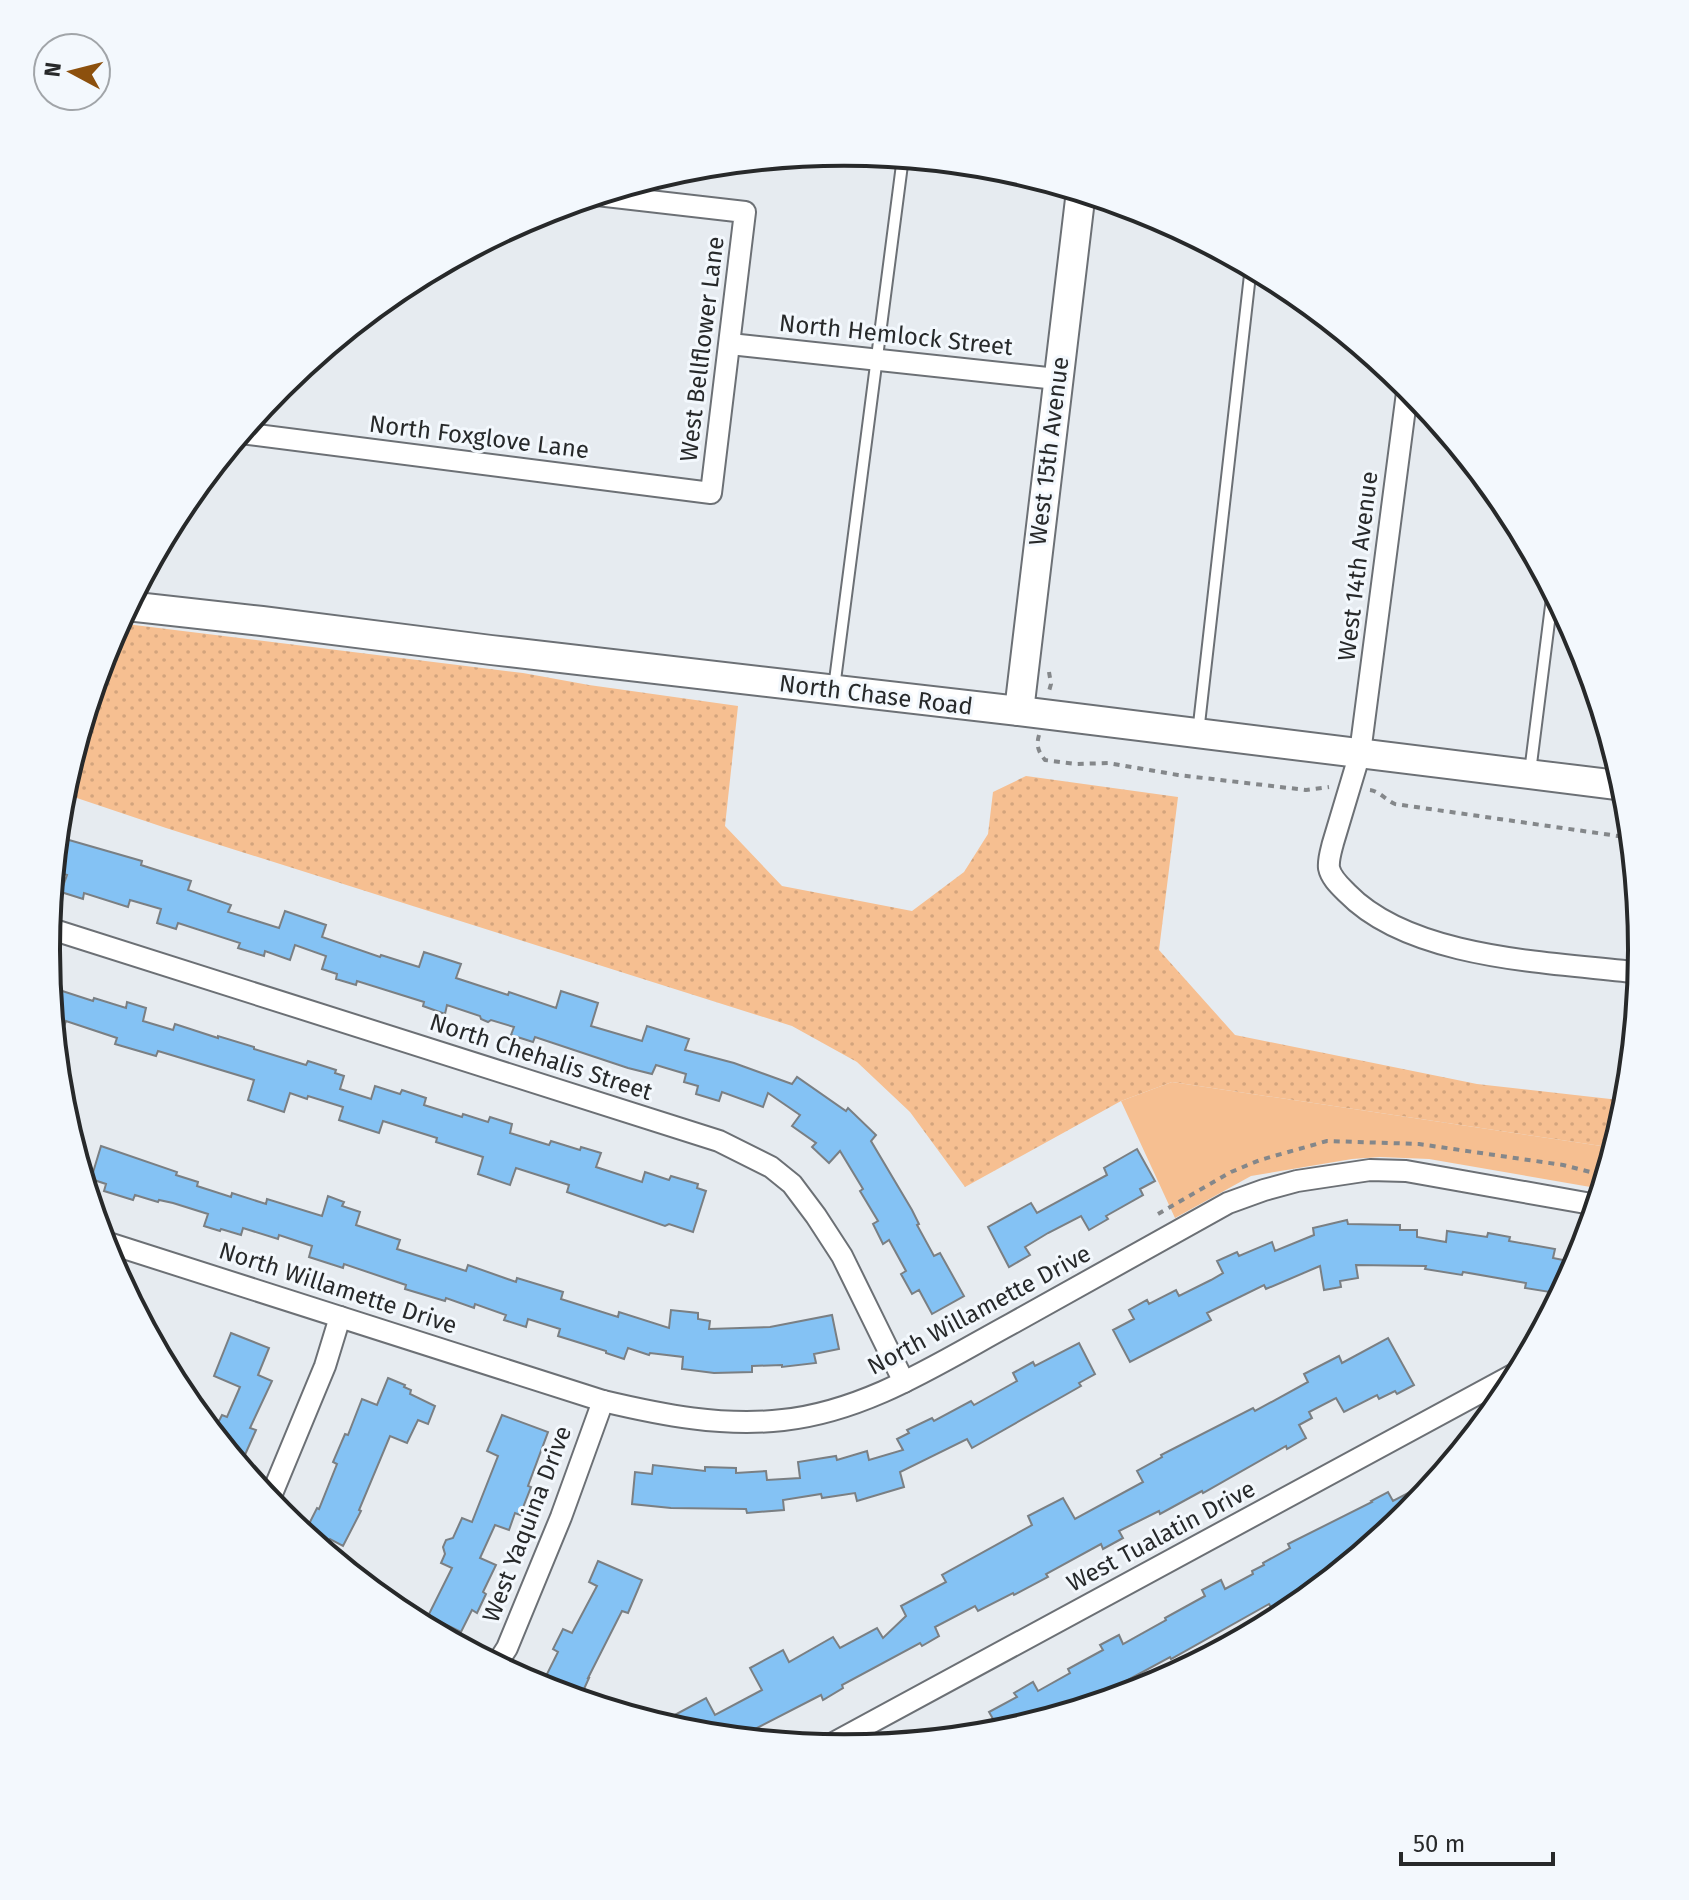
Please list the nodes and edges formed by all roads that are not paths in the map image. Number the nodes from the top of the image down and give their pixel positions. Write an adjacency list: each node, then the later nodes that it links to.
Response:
1 (902, 168): 6 (lane)
2 (622, 198): 5 (street, West Bellflower Lane)
3 (1080, 202): 7 (street, West 15th Avenue)
4 (1250, 279): 15 (lane)
5 (730, 344): 6 (street, North Hemlock Street); 10 (street, West Bellflower Lane)
6 (877, 358): 7 (street, North Hemlock Street); 13 (lane)
7 (1057, 379): 14 (street, West 15th Avenue)
8 (1406, 402): 16 (street, West 14th Avenue)
9 (254, 435): 10 (street, North Foxglove Lane)
10 (711, 493)
11 (139, 607): 13 (street, North Chase Road)
12 (1551, 609): 17 (lane)
13 (834, 690): 14 (street, North Chase Road)
14 (1019, 711): 15 (street, North Chase Road)
15 (1198, 734): 16 (street, North Chase Road)
16 (1360, 753): 17 (street, North Chase Road); 20 (street, West 14th Avenue)
17 (1529, 774): 18 (street, North Chase Road)
18 (1611, 784)
19 (61, 932): 24 (street, North Chehalis Street)
20 (1628, 971)
21 (1587, 1203): 24 (street, North Willamette Drive)
22 (119, 1246): 23 (street, North Willamette Drive)
23 (340, 1317): 26 (street, North Willamette Drive); 27 (street)
24 (904, 1382): 26 (street, North Willamette Drive)
25 (1499, 1382): 29 (street, West Tualatin Drive)
26 (603, 1401): 28 (street, West Yaquina Drive)
27 (274, 1488)
28 (502, 1656)
29 (850, 1734)

